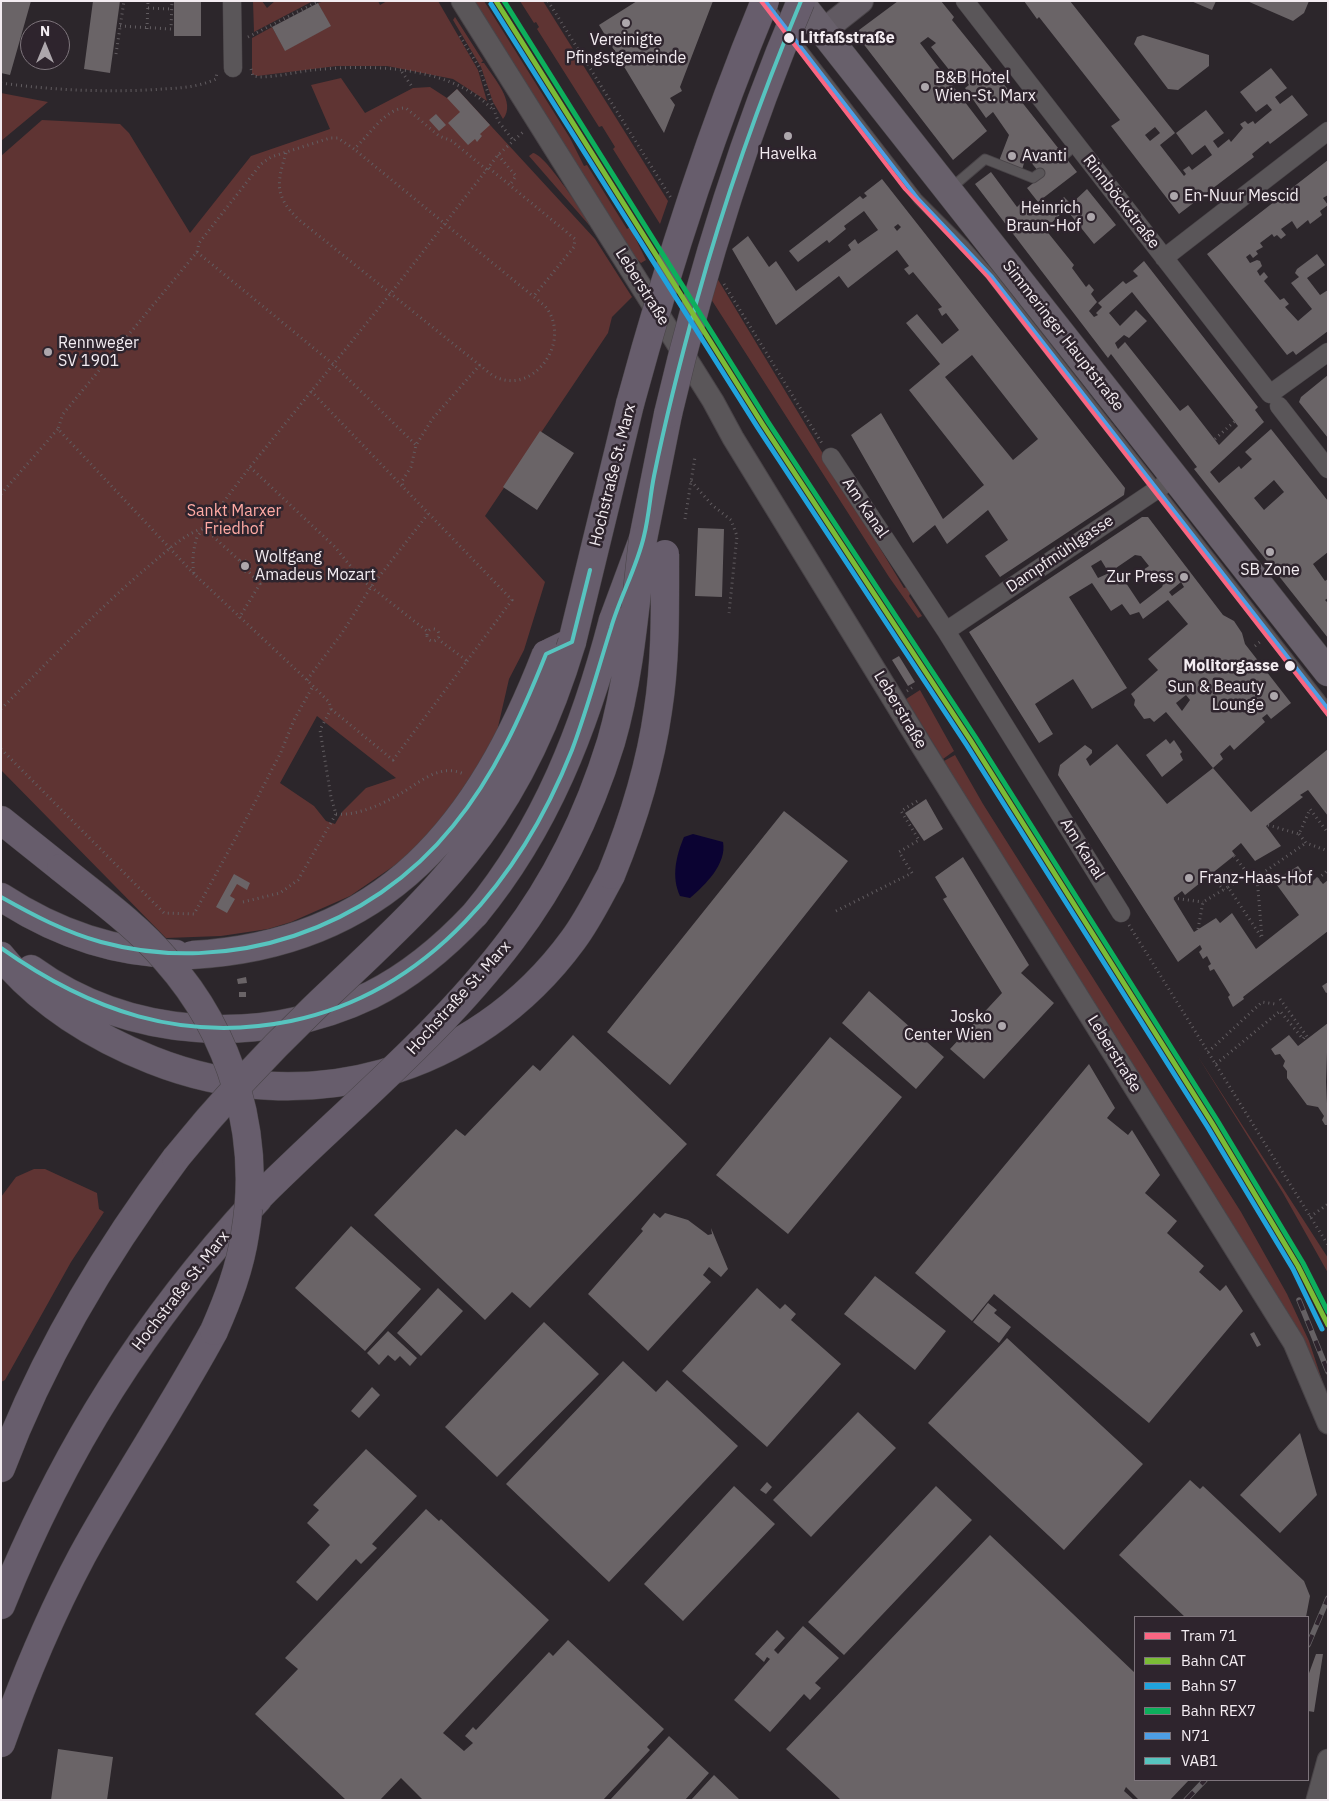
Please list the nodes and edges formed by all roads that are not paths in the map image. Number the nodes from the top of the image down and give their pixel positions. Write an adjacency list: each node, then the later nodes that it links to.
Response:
1 (232, 1): 8 (street)
2 (462, 1): 29 (street, Leberstraße)
3 (765, 1): 18 (lane, Simmeringer Hauptstraße); 21 (highway, Hochstraße St. Marx, bridge)
4 (800, 1): 7 (main road, Simmeringer Hauptstraße); 16 (highway, Hochstraße St. Marx, bridge)
5 (861, 1): 7 (main road)
6 (965, 1): 12 (street, Rinnböckstraße)
7 (823, 31): 11 (main road, Simmeringer Hauptstraße)
8 (233, 68)
9 (1328, 131): 12 (street)
10 (1040, 173): 11 (lane)
11 (948, 190): 18 (main road, Simmeringer Hauptstraße)
12 (1164, 258): 14 (street, Rinnböckstraße)
13 (1328, 352): 14 (street)
14 (1276, 396): 17 (street, Rinnböckstraße)
15 (831, 457): 20 (street, Am Kanal)
16 (657, 462): 19 (highway, Hochstraße St. Marx); 28 (highway, bridge)
17 (1328, 469)
18 (1166, 483): 20 (street, Dampfmühlgasse); 22 (main road, Simmeringer Hauptstraße); 23 (lane, Simmeringer Hauptstraße)
19 (643, 539): 27 (highway, bridge); 31 (highway, Hochstraße St. Marx, bridge)
20 (946, 631): 26 (street, Am Kanal)
21 (572, 642): 25 (highway, bridge); 30 (highway, Hochstraße St. Marx, bridge)
22 (1328, 672)
23 (1328, 710)
24 (1, 820): 32 (highway, bridge)
25 (1, 897)
26 (1122, 912)
27 (1, 948)
28 (1, 956)
29 (1328, 1423)
30 (1, 1468)
31 (1, 1605)
32 (1, 1743)
33 (1328, 1760): 34 (street)
34 (1317, 1800)

